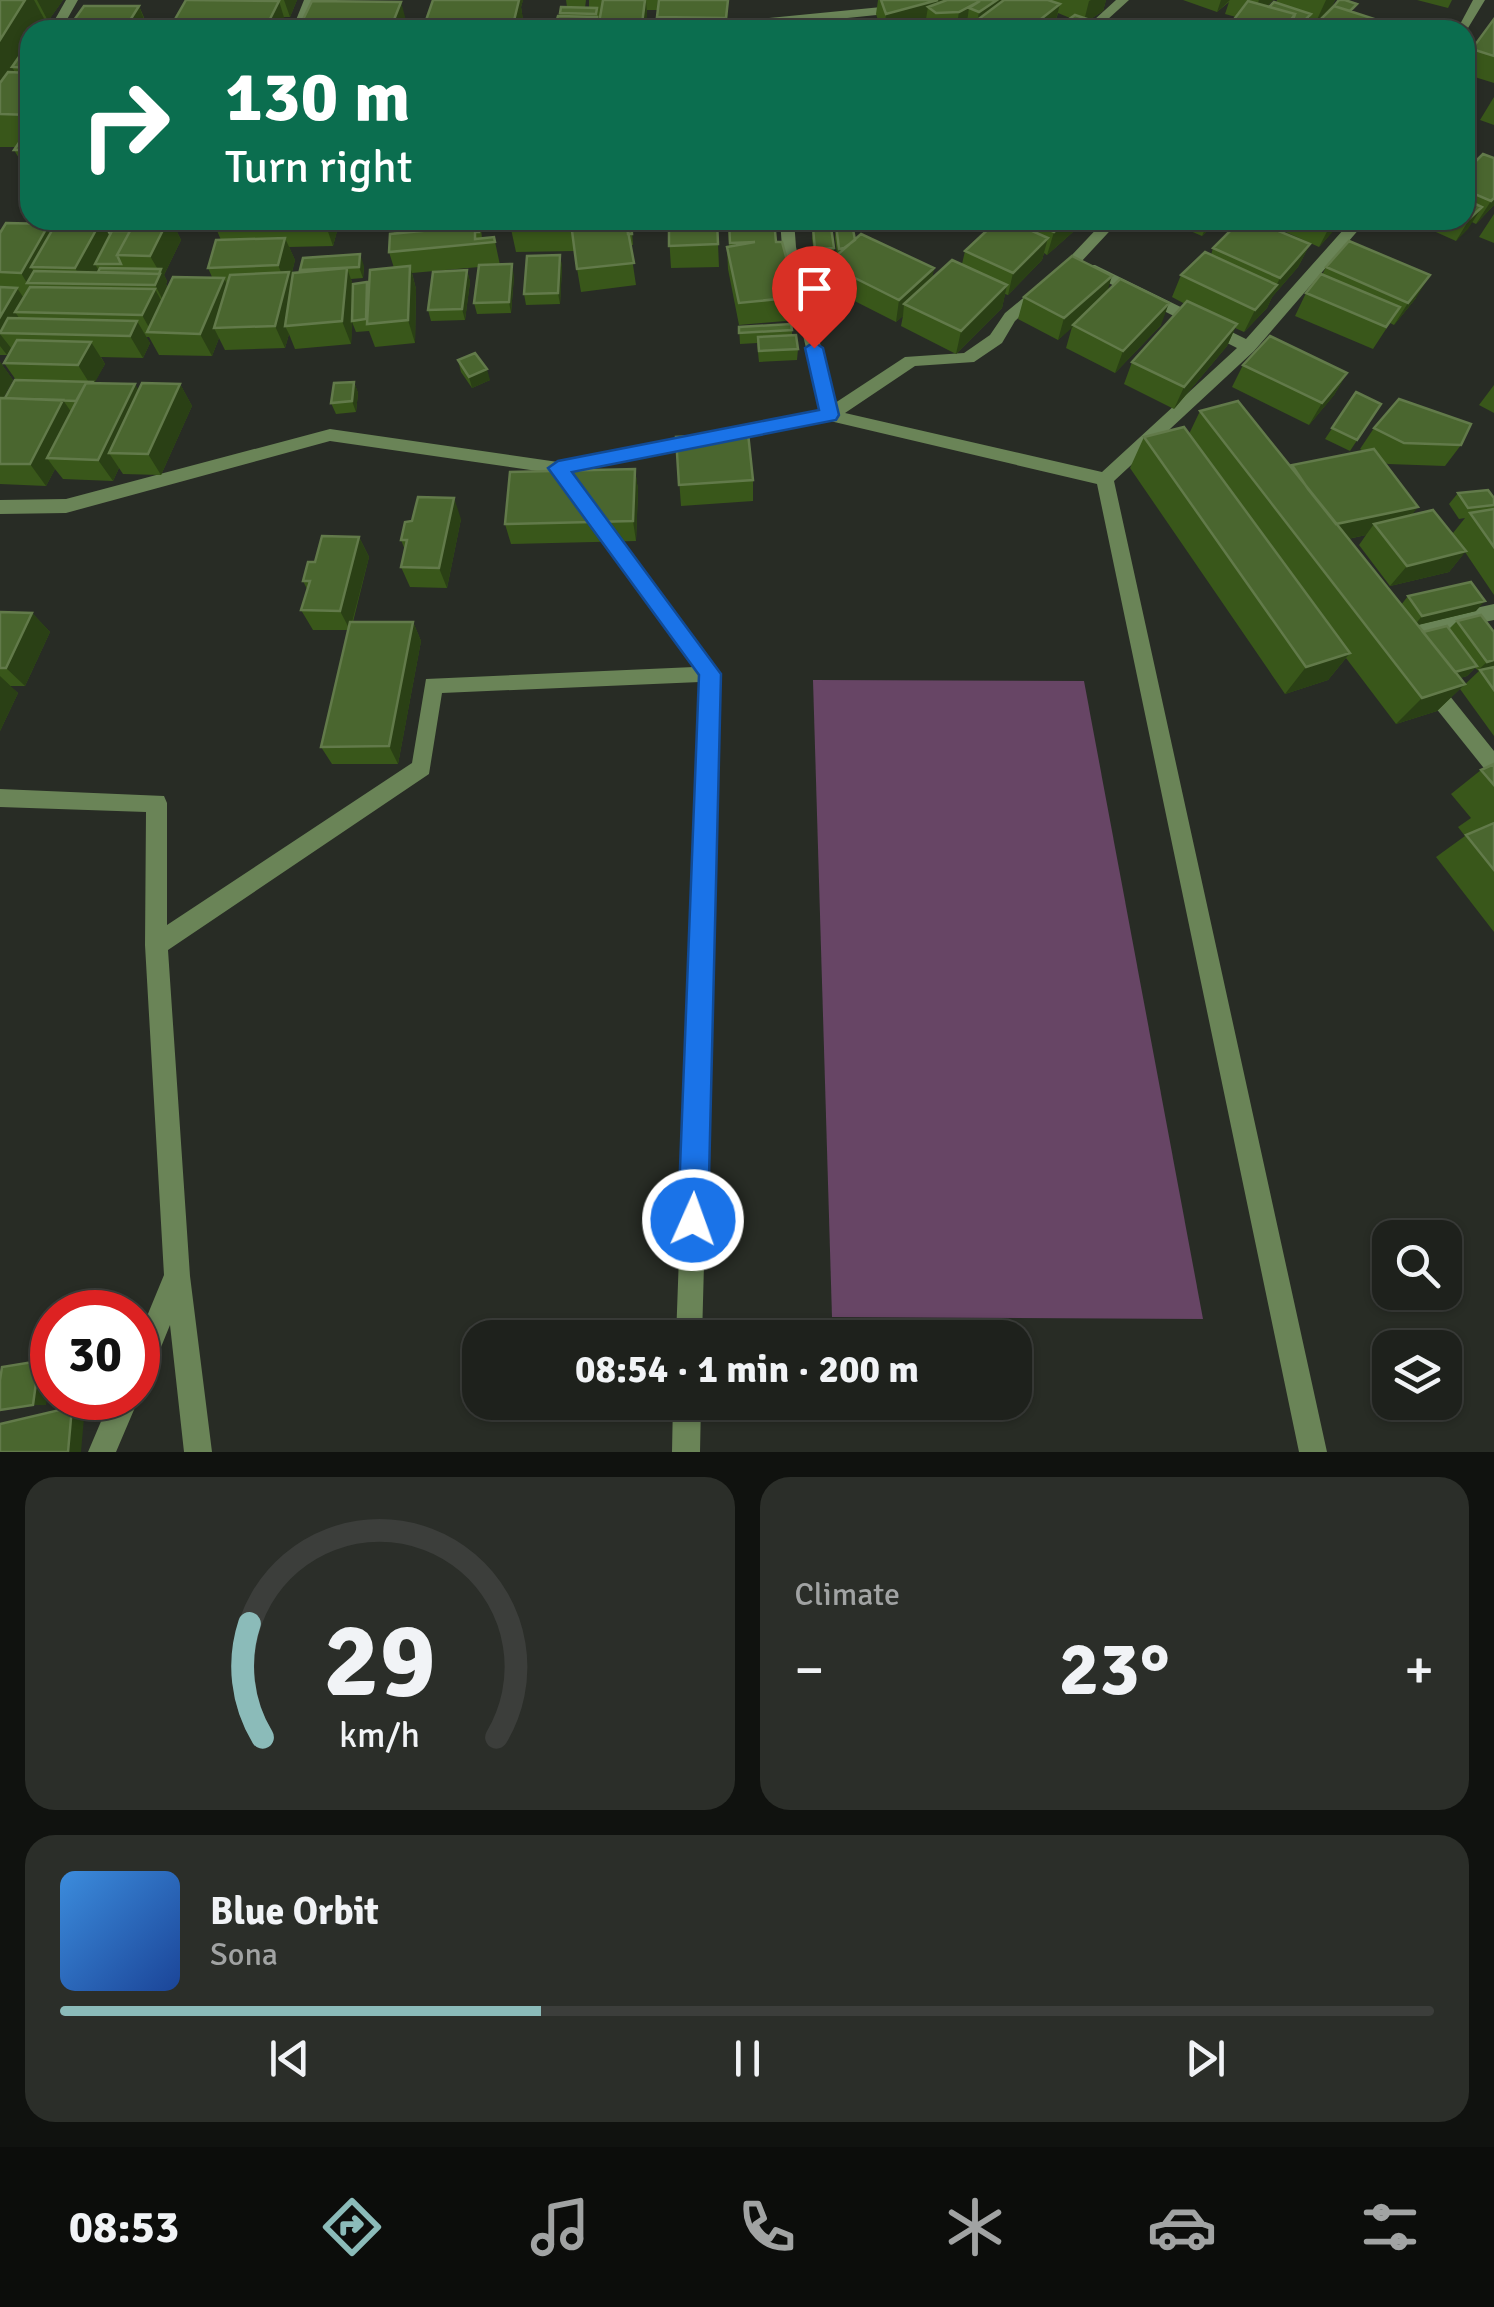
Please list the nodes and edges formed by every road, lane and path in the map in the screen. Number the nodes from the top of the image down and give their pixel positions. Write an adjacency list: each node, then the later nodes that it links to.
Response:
1 (1123, 0): 4 (street)
2 (917, 7): 3 (street)
3 (780, 20)
4 (1100, 20)
5 (165, 230): 9 (street)
6 (788, 230): 12 (street)
7 (1103, 230): 10 (street)
8 (1351, 230): 11 (street)
9 (73, 233)
10 (1062, 272): 11 (street); 12 (street)
11 (1248, 347): 13 (street)
12 (830, 415): 13 (street); 14 (street)
13 (1105, 479): 29 (street)
14 (570, 484): 15 (street); 17 (street)
15 (0, 507)
16 (1494, 612): 18 (street)
17 (710, 674): 20 (street); 23 (street)
18 (1494, 766)
19 (0, 798): 20 (street)
20 (156, 945): 21 (street)
21 (177, 1276): 22 (street); 27 (street)
22 (160, 1317)
23 (690, 1320)
24 (116, 1420): 26 (street)
25 (687, 1420): 28 (street)
26 (102, 1452)
27 (198, 1452)
28 (686, 1452)
29 (1313, 1452)

